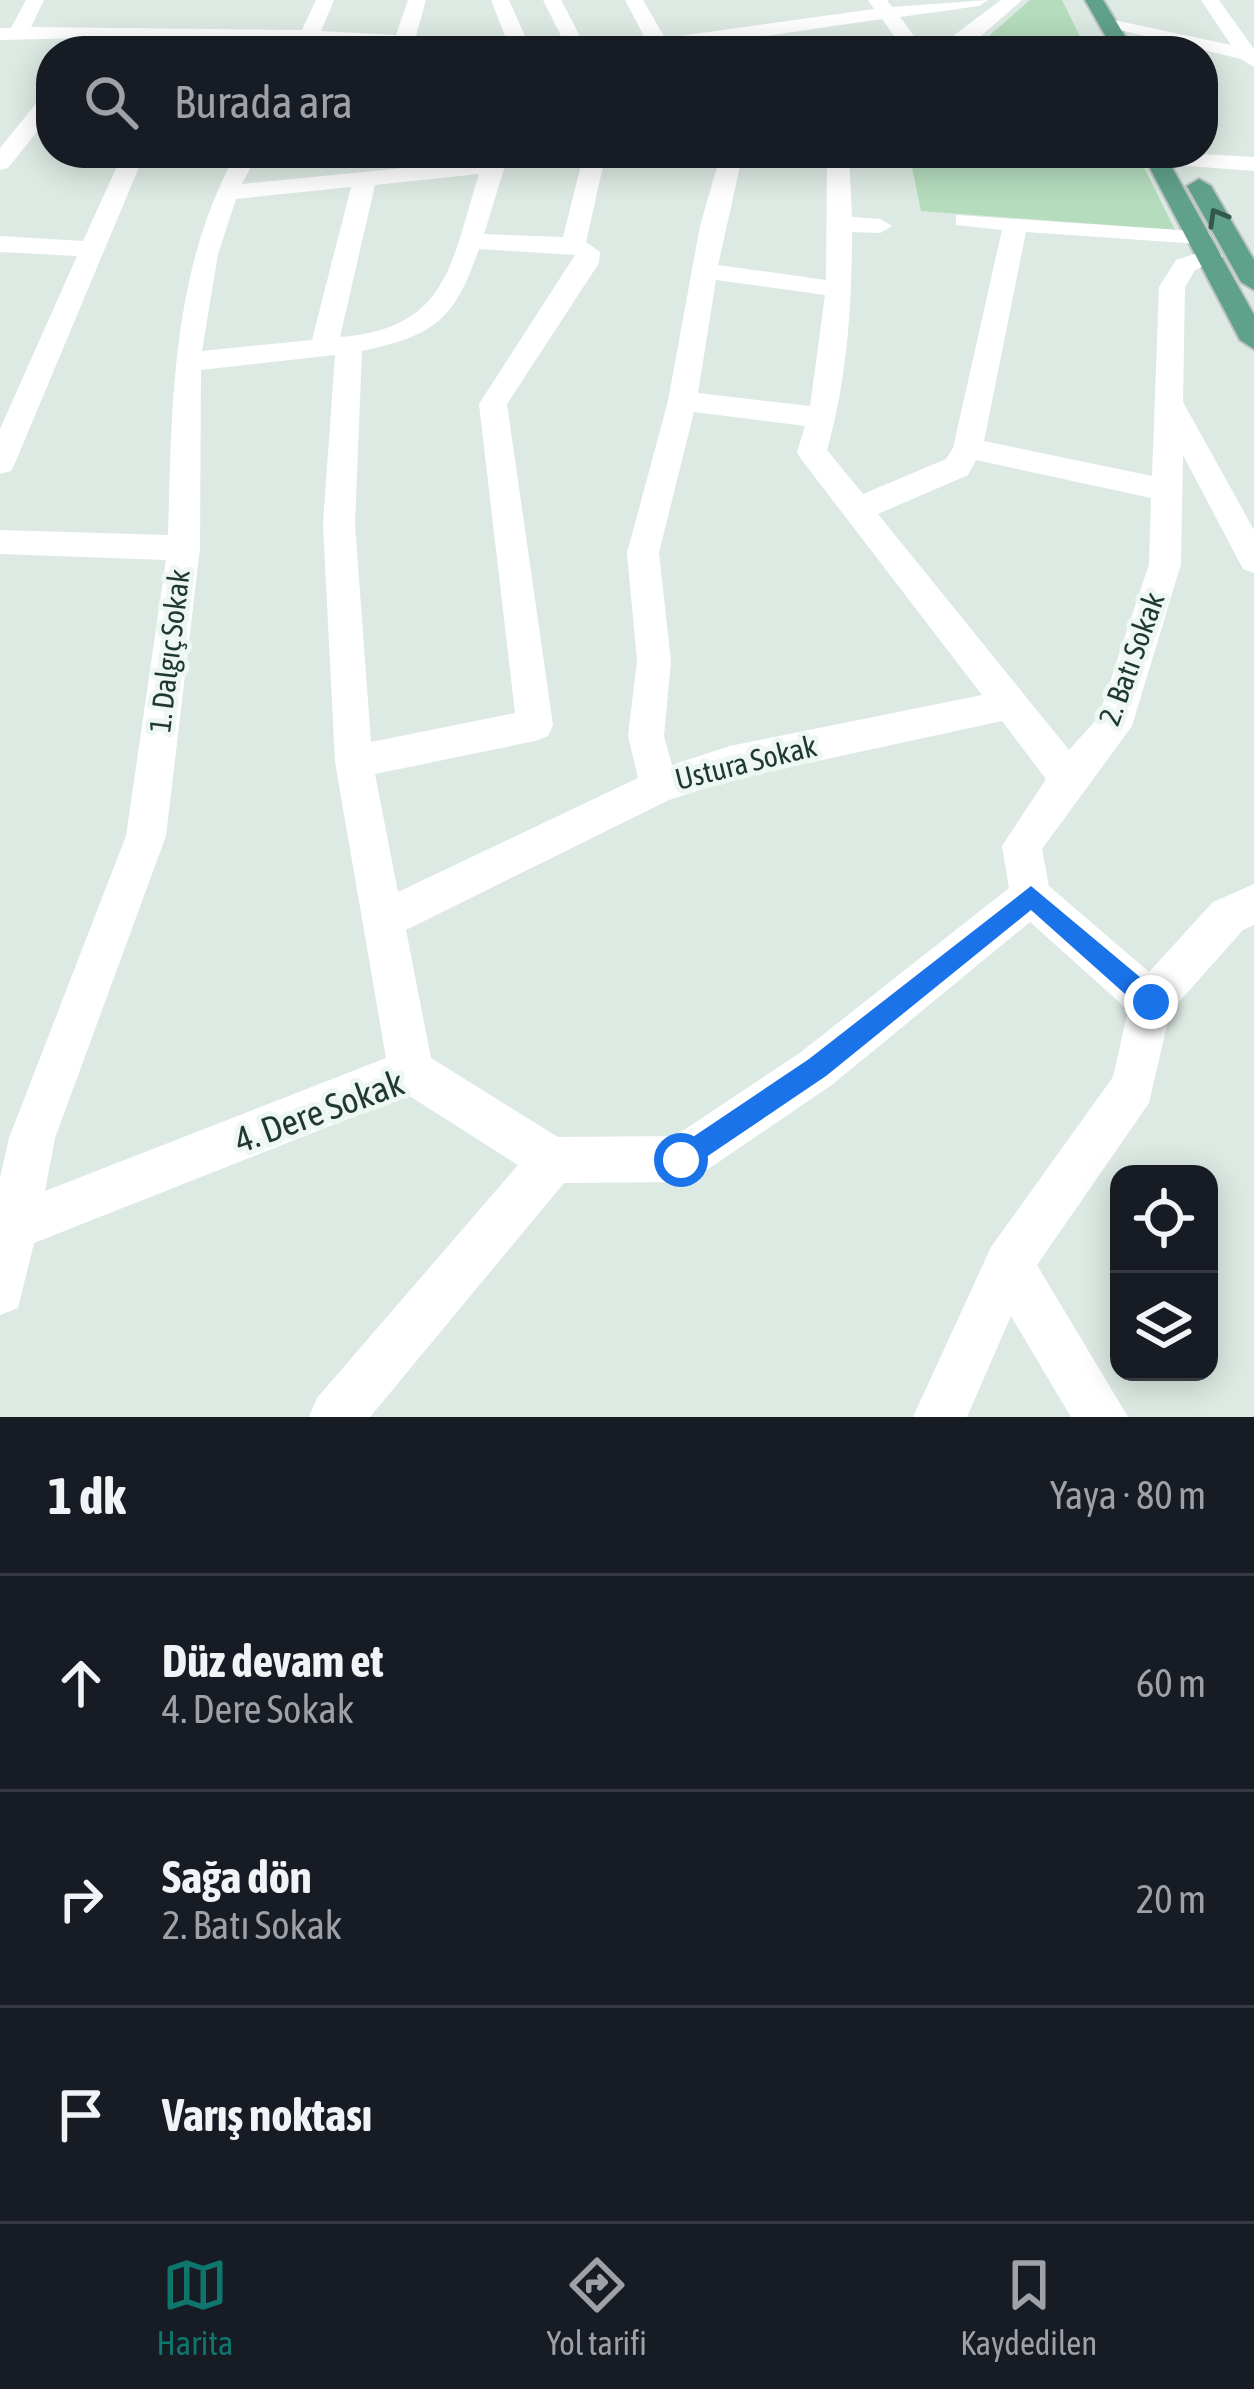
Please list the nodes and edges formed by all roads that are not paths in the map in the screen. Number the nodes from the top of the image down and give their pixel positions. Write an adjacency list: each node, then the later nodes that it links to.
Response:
1 (35, 0): 16 (street)
2 (325, 0): 19 (street)
3 (417, 0): 20 (street)
4 (500, 0): 21 (street)
5 (552, 0): 22 (street)
6 (634, 0): 23 (street)
7 (805, 0): 14 (street)
8 (1013, 0): 27 (street)
9 (1094, 0): 15 (main road)
10 (1195, 0): 12 (street)
11 (968, 1): 13 (street)
12 (1218, 5): 31 (street)
13 (882, 6): 14 (street); 26 (street)
14 (820, 20): 24 (street); 25 (street)
15 (1109, 25): 28 (main road); 29 (street)
16 (9, 34): 17 (street)
17 (99, 34): 18 (street)
18 (201, 34)
19 (309, 36)
20 (406, 36)
21 (524, 36)
22 (570, 36)
23 (654, 36)
24 (736, 36)
25 (825, 36)
26 (904, 36)
27 (970, 36)
28 (1115, 36)
29 (1155, 36)
30 (1218, 51): 31 (street)
31 (1252, 59)
32 (36, 120): 33 (street)
33 (20, 142): 34 (street); 36 (street)
34 (36, 143)
35 (1218, 160): 37 (street)
36 (0, 164)
37 (1254, 164)
38 (127, 168): 57 (street)
39 (239, 168): 48 (street, 1. Dalgıç Sokak)
40 (408, 168): 47 (street)
41 (493, 168): 53 (street)
42 (591, 168): 54 (street)
43 (729, 168): 58 (street, Ustura Sokak)
44 (839, 168): 50 (street)
45 (1161, 168): 55 (main road)
46 (1188, 168): 59 (main road, one-way to 46)
47 (364, 179): 48 (street); 62 (street)
48 (226, 193): 63 (street, 1. Dalgıç Sokak)
49 (965, 220): 51 (street)
50 (842, 224): 52 (street); 60 (street)
51 (1015, 224): 55 (street); 67 (street)
52 (880, 226)
53 (470, 241): 54 (street); 62 (street)
54 (573, 244): 75 (street)
55 (1204, 246): 61 (main road); 64 (street, 2. Batı Sokak)
56 (6, 247): 57 (street)
57 (92, 249): 68 (street)
58 (705, 271): 60 (street); 65 (street, Ustura Sokak)
59 (1254, 282)
60 (836, 289): 66 (street)
61 (1254, 340)
62 (337, 346): 63 (street); 75 (street)
63 (187, 362): 72 (street, 1. Dalgıç Sokak)
64 (1166, 397): 69 (street, 2. Batı Sokak); 73 (street)
65 (682, 401): 66 (street); 77 (street, Ustura Sokak)
66 (824, 418): 70 (street)
67 (968, 448): 69 (street); 70 (street)
68 (0, 464)
69 (1167, 490): 76 (street, 2. Batı Sokak)
70 (854, 511): 74 (street)
71 (0, 542): 72 (street)
72 (184, 548): 83 (street, 1. Dalgıç Sokak)
73 (1254, 560)
74 (1006, 705): 76 (street); 77 (street, Ustura Sokak)
75 (354, 762): 80 (street)
76 (1068, 778): 78 (street, 2. Batı Sokak)
77 (659, 786): 80 (street)
78 (1031, 896): 81 (street); 84 (street)
79 (1254, 904): 81 (street)
80 (383, 920): 82 (street)
81 (1151, 1002): 86 (street)
82 (411, 1071): 84 (street, 4. Dere Sokak); 85 (street, 4. Dere Sokak)
83 (16, 1132): 85 (street, 1. Dalgıç Sokak)
84 (553, 1160): 88 (street)
85 (14, 1226): 87 (street, 1. Dalgıç Sokak)
86 (1008, 1264): 89 (street); 90 (street)
87 (0, 1290)
88 (335, 1417)
89 (940, 1417)
90 (1101, 1417)

